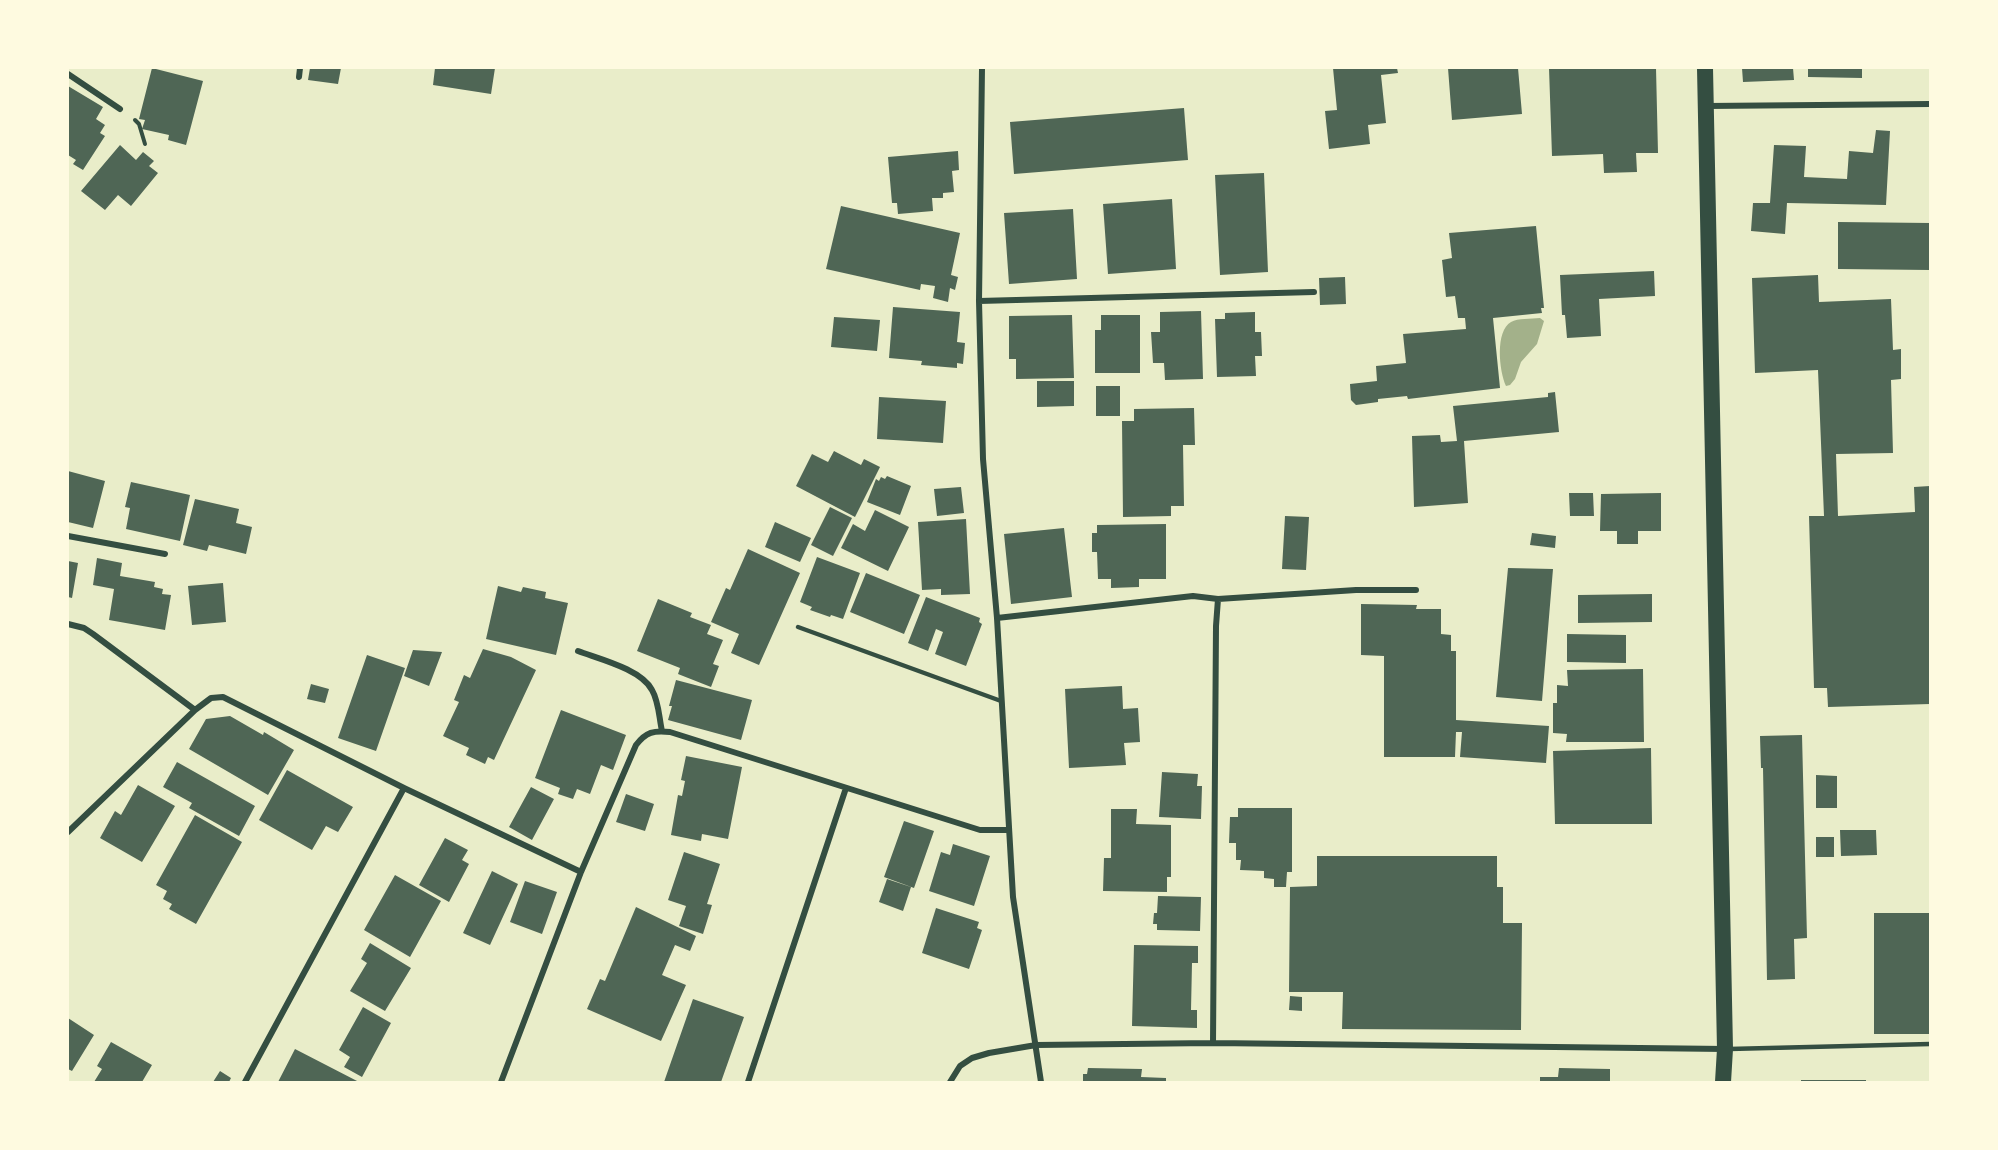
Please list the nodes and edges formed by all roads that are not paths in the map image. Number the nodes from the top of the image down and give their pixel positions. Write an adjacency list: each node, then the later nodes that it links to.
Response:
1 (300, 68): 5 (street)
2 (982, 68): 10 (street)
3 (1705, 68): 7 (highway)
4 (68, 74): 8 (street)
5 (298, 77)
6 (1930, 104): 7 (street)
7 (1706, 105): 30 (highway)
8 (120, 109)
9 (1314, 292): 10 (street)
10 (979, 301): 15 (street)
11 (68, 536): 12 (street)
12 (165, 554)
13 (1416, 590): 14 (street)
14 (1218, 599): 15 (street); 27 (street)
15 (997, 618): 19 (street)
16 (68, 624): 20 (street)
17 (798, 627): 19 (lane)
18 (578, 651): 21 (street)
19 (1001, 701): 24 (street)
20 (195, 710): 22 (street); 25 (street)
21 (662, 731): 23 (street); 26 (street)
22 (404, 788): 26 (street); 31 (street)
23 (846, 788): 24 (street); 33 (street)
24 (1009, 830): 29 (street)
25 (68, 832)
26 (581, 872): 32 (street)
27 (1213, 1043): 29 (street); 30 (street)
28 (1930, 1044): 30 (lane)
29 (1036, 1046): 34 (street); 35 (street)
30 (1725, 1049): 36 (highway)
31 (245, 1083)
32 (501, 1083)
33 (748, 1083)
34 (950, 1083)
35 (1041, 1083)
36 (1724, 1083)

